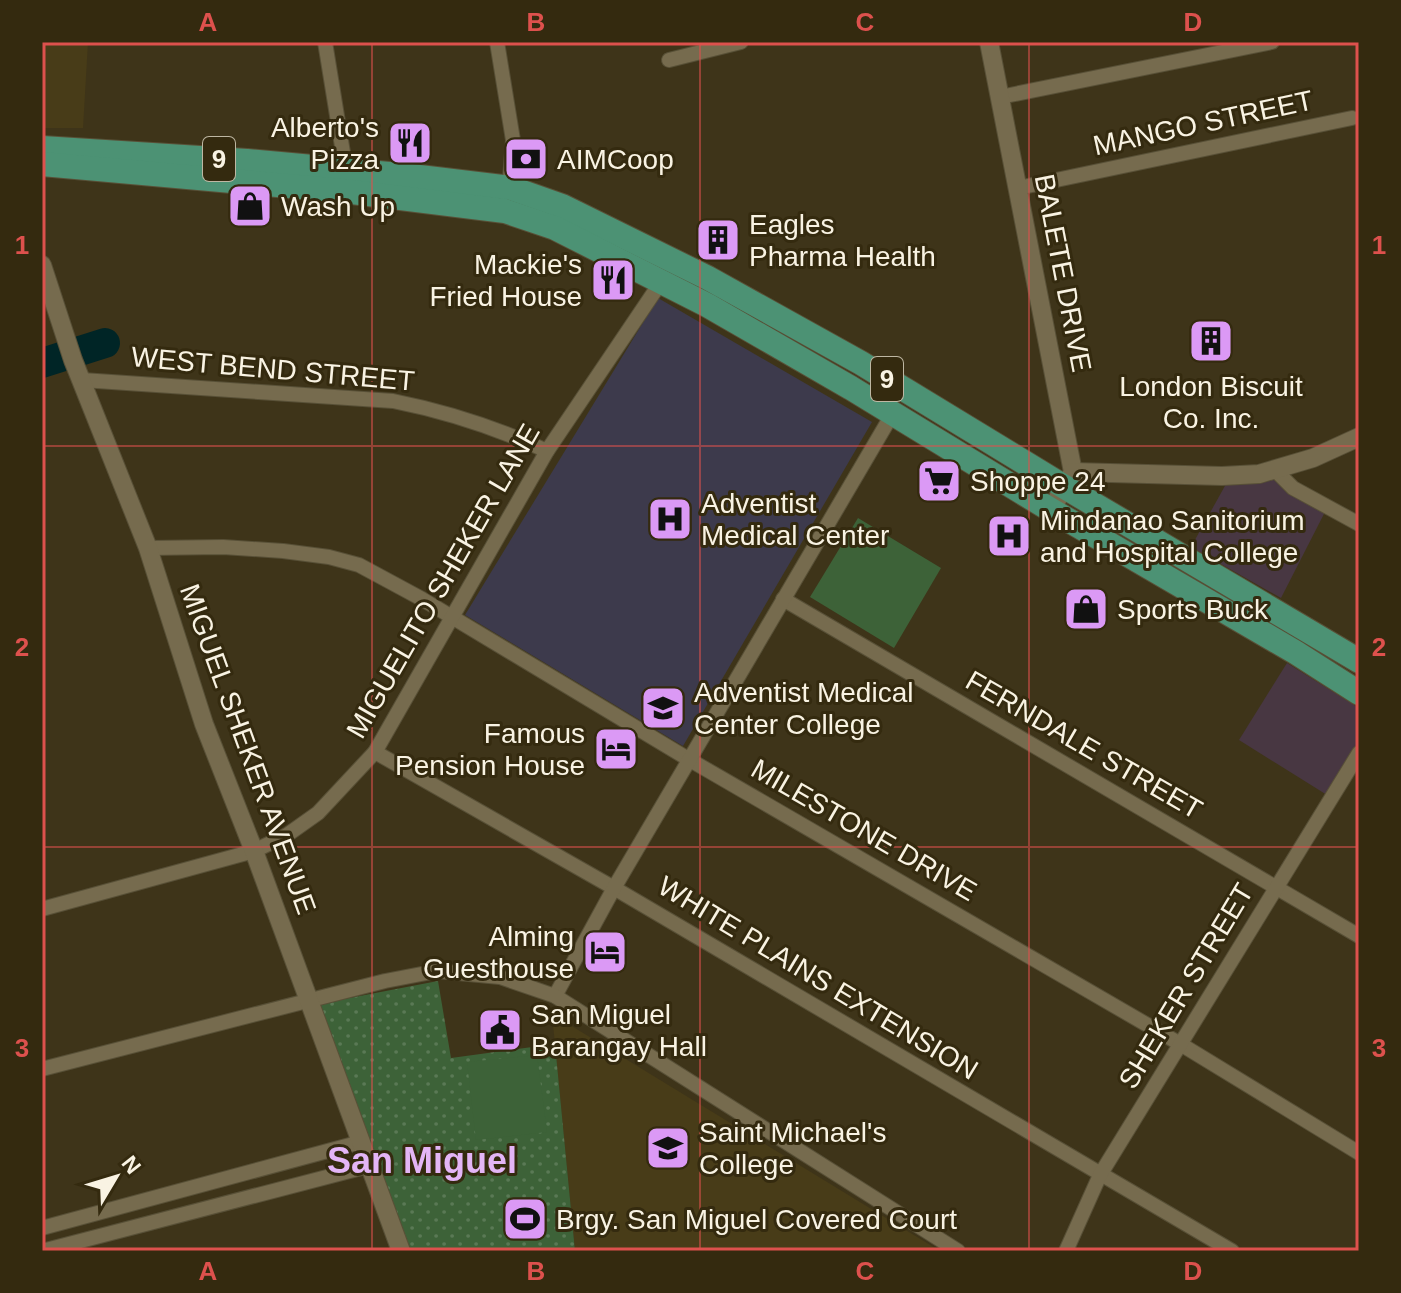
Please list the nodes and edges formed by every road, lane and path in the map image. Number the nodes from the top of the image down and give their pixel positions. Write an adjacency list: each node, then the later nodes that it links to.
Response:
1 (325, 42): 11 (street)
2 (497, 42): 13 (street)
3 (741, 42): 6 (street)
4 (989, 42): 7 (street, BALETE DRIVE)
5 (1272, 42): 7 (street)
6 (669, 60)
7 (1000, 97): 12 (street, BALETE DRIVE)
8 (1352, 118): 12 (street, MANGO STREET)
9 (42, 148): 11 (highway, 9)
10 (42, 164): 13 (highway, 9)
11 (346, 171): 13 (highway, 9)
12 (1018, 188): 21 (street, BALETE DRIVE)
13 (508, 199): 15 (highway, 9); 21 (highway, 9)
14 (42, 265): 16 (street, MIGUEL SHEKER AVENUE)
15 (661, 282): 17 (highway, 9); 19 (street, MIGUELITO SHEKER LANE)
16 (82, 380): 19 (street, WEST BEND STREET); 24 (street, MIGUEL SHEKER AVENUE)
17 (893, 413): 22 (highway, 9); 25 (street)
18 (1359, 437): 20 (street)
19 (547, 451): 26 (street, MIGUELITO SHEKER LANE)
20 (1275, 470): 21 (street); 23 (street)
21 (1068, 479): 22 (street); 27 (highway, 9)
22 (1051, 510): 28 (highway, 9)
23 (1359, 524)
24 (148, 548): 26 (street, MILESTONE DRIVE); 32 (street, MIGUEL SHEKER AVENUE)
25 (783, 599): 31 (street); 34 (street, FERNDALE STREET)
26 (451, 617): 29 (street, MIGUELITO SHEKER LANE); 31 (street, MILESTONE DRIVE)
27 (1359, 661)
28 (1359, 693)
29 (375, 752): 32 (street, MIGUELITO SHEKER LANE); 33 (street, WHITE PLAINS EXTENSION)
30 (1359, 753): 34 (street, SHEKER STREET)
31 (690, 760): 33 (street); 39 (street, MILESTONE DRIVE)
32 (254, 851): 35 (street, MIGUELITO SHEKER LANE); 38 (street, MIGUEL SHEKER AVENUE)
33 (614, 888): 37 (street); 44 (street, WHITE PLAINS EXTENSION)
34 (1276, 888): 36 (street, FERNDALE STREET); 39 (street, SHEKER STREET)
35 (42, 909)
36 (1359, 936)
37 (555, 996): 38 (street); 48 (street)
38 (308, 999): 40 (street); 41 (street, MIGUEL SHEKER AVENUE)
39 (1182, 1045): 42 (street, MILESTONE DRIVE); 44 (street, SHEKER STREET)
40 (42, 1069)
41 (361, 1142): 43 (street, MIGUEL SHEKER AVENUE); 45 (street)
42 (1359, 1153)
43 (369, 1166): 46 (street); 47 (street, MIGUEL SHEKER AVENUE)
44 (1100, 1175): 49 (street, SHEKER STREET); 50 (street, WHITE PLAINS EXTENSION)
45 (42, 1228)
46 (42, 1251)
47 (401, 1251)
48 (958, 1251)
49 (1066, 1251)
50 (1232, 1251)

